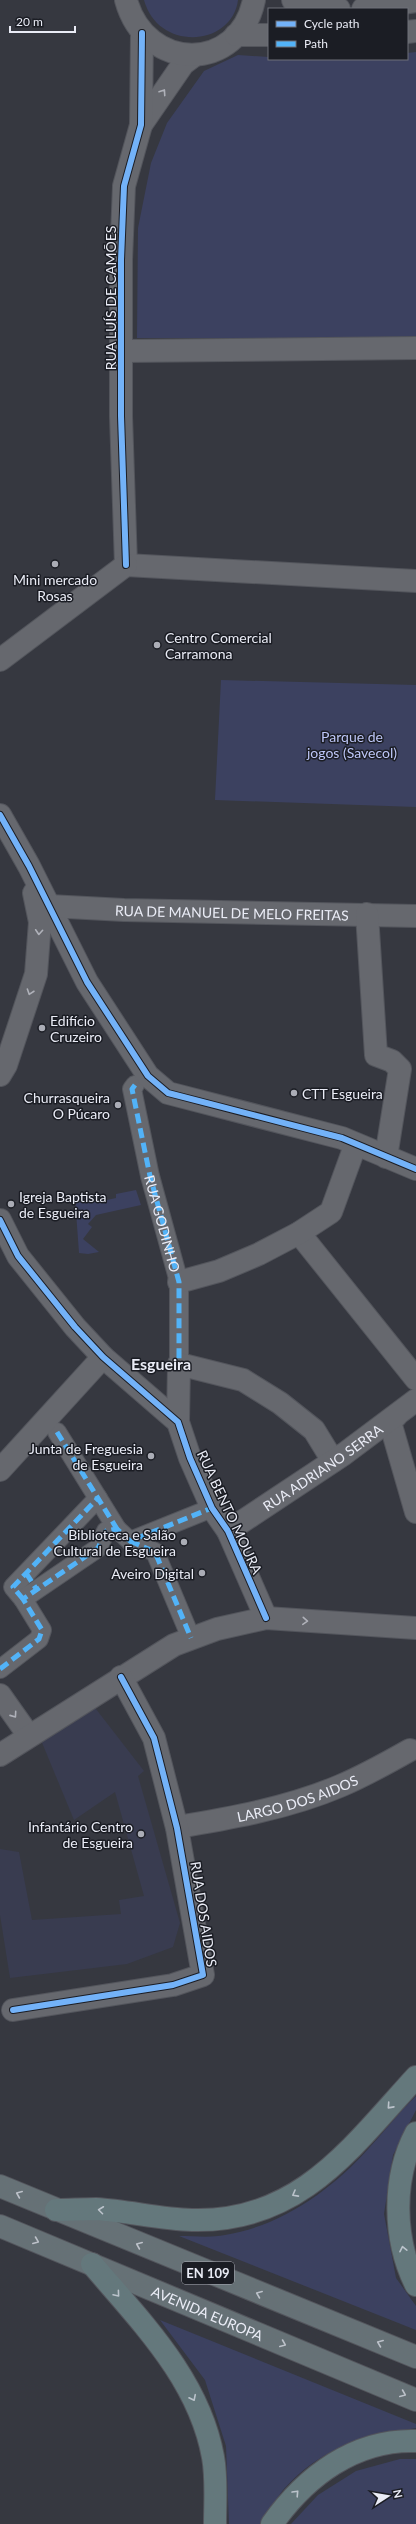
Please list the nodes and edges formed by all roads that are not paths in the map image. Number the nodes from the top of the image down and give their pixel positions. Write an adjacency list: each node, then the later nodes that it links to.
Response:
1 (126, 0): 7 (street)
2 (254, 0): 8 (street)
3 (293, 0): 5 (street)
4 (416, 1): 6 (street)
5 (334, 8)
6 (370, 8)
7 (142, 33): 10 (street); 11 (street, RUA LUÍS DE CAMÕES)
8 (236, 35): 9 (street); 10 (street)
9 (268, 35)
10 (195, 55): 11 (street, RUA LUÍS DE CAMÕES, one-way to 10)
11 (141, 125): 13 (street, RUA LUÍS DE CAMÕES)
12 (416, 348): 13 (street)
13 (122, 351): 14 (street, RUA LUÍS DE CAMÕES)
14 (126, 565): 15 (street); 16 (street)
15 (416, 581)
16 (0, 660)
17 (0, 815): 18 (street)
18 (29, 866): 19 (street); 22 (street, one-way to 22)
19 (49, 906): 20 (street, RUA DE MANUEL DE MELO FREITAS); 23 (street)
20 (367, 914): 21 (street, RUA DE MANUEL DE MELO FREITAS); 27 (street)
21 (416, 916)
22 (37, 954): 23 (street); 24 (street, one-way to 24)
23 (72, 954): 26 (street)
24 (0, 1075)
25 (135, 1085): 31 (street, RUA GODINHO)
26 (355, 1146): 27 (street); 30 (street)
27 (386, 1158): 28 (street)
28 (416, 1169)
29 (0, 1220): 32 (street)
30 (299, 1234): 31 (street); 34 (street)
31 (179, 1282): 33 (street, RUA GODINHO)
32 (103, 1357): 37 (street); 40 (street)
33 (179, 1364): 37 (street); 39 (street)
34 (416, 1379)
35 (416, 1400): 36 (street, RUA ADRIANO SERRA)
36 (396, 1416): 39 (street, RUA ADRIANO SERRA); 43 (street)
37 (178, 1422): 42 (street, RUA BENTO MOURA)
38 (57, 1432): 41 (street)
39 (333, 1461): 45 (street, RUA ADRIANO SERRA)
40 (0, 1470)
41 (98, 1498): 44 (street); 47 (street)
42 (212, 1508): 45 (street, RUA BENTO MOURA); 46 (street)
43 (416, 1512)
44 (117, 1529): 46 (street); 47 (street)
45 (228, 1531): 48 (street, RUA BENTO MOURA)
46 (130, 1541): 50 (street)
47 (30, 1594): 51 (street)
48 (266, 1618): 49 (street, one-way to 49); 50 (street)
49 (416, 1628)
50 (191, 1638): 52 (street)
51 (0, 1669)
52 (121, 1677): 54 (street); 57 (street, RUA DOS AIDOS)
53 (0, 1695): 54 (street, one-way to 54)
54 (29, 1736): 56 (street)
55 (410, 1750): 57 (street, LARGO DOS AIDOS)
56 (0, 1755)
57 (177, 1827): 58 (street, RUA DOS AIDOS)
58 (14, 2010)
59 (416, 2077): 62 (highway, one-way to 62)
60 (416, 2133): 65 (highway, one-way to 60)
61 (0, 2186): 62 (main road, EN 109, one-way to 61)
62 (56, 2210): 66 (main road, EN 109, one-way to 62)
63 (0, 2226): 64 (main road, AVENIDA EUROPA / EN 109, one-way to 64)
64 (92, 2264): 67 (main road, AVENIDA EUROPA / EN 109, one-way to 67); 69 (highway, one-way to 69)
65 (416, 2285)
66 (416, 2357)
67 (416, 2400)
68 (416, 2441): 70 (highway, one-way to 68)
69 (215, 2524)
70 (272, 2524)

